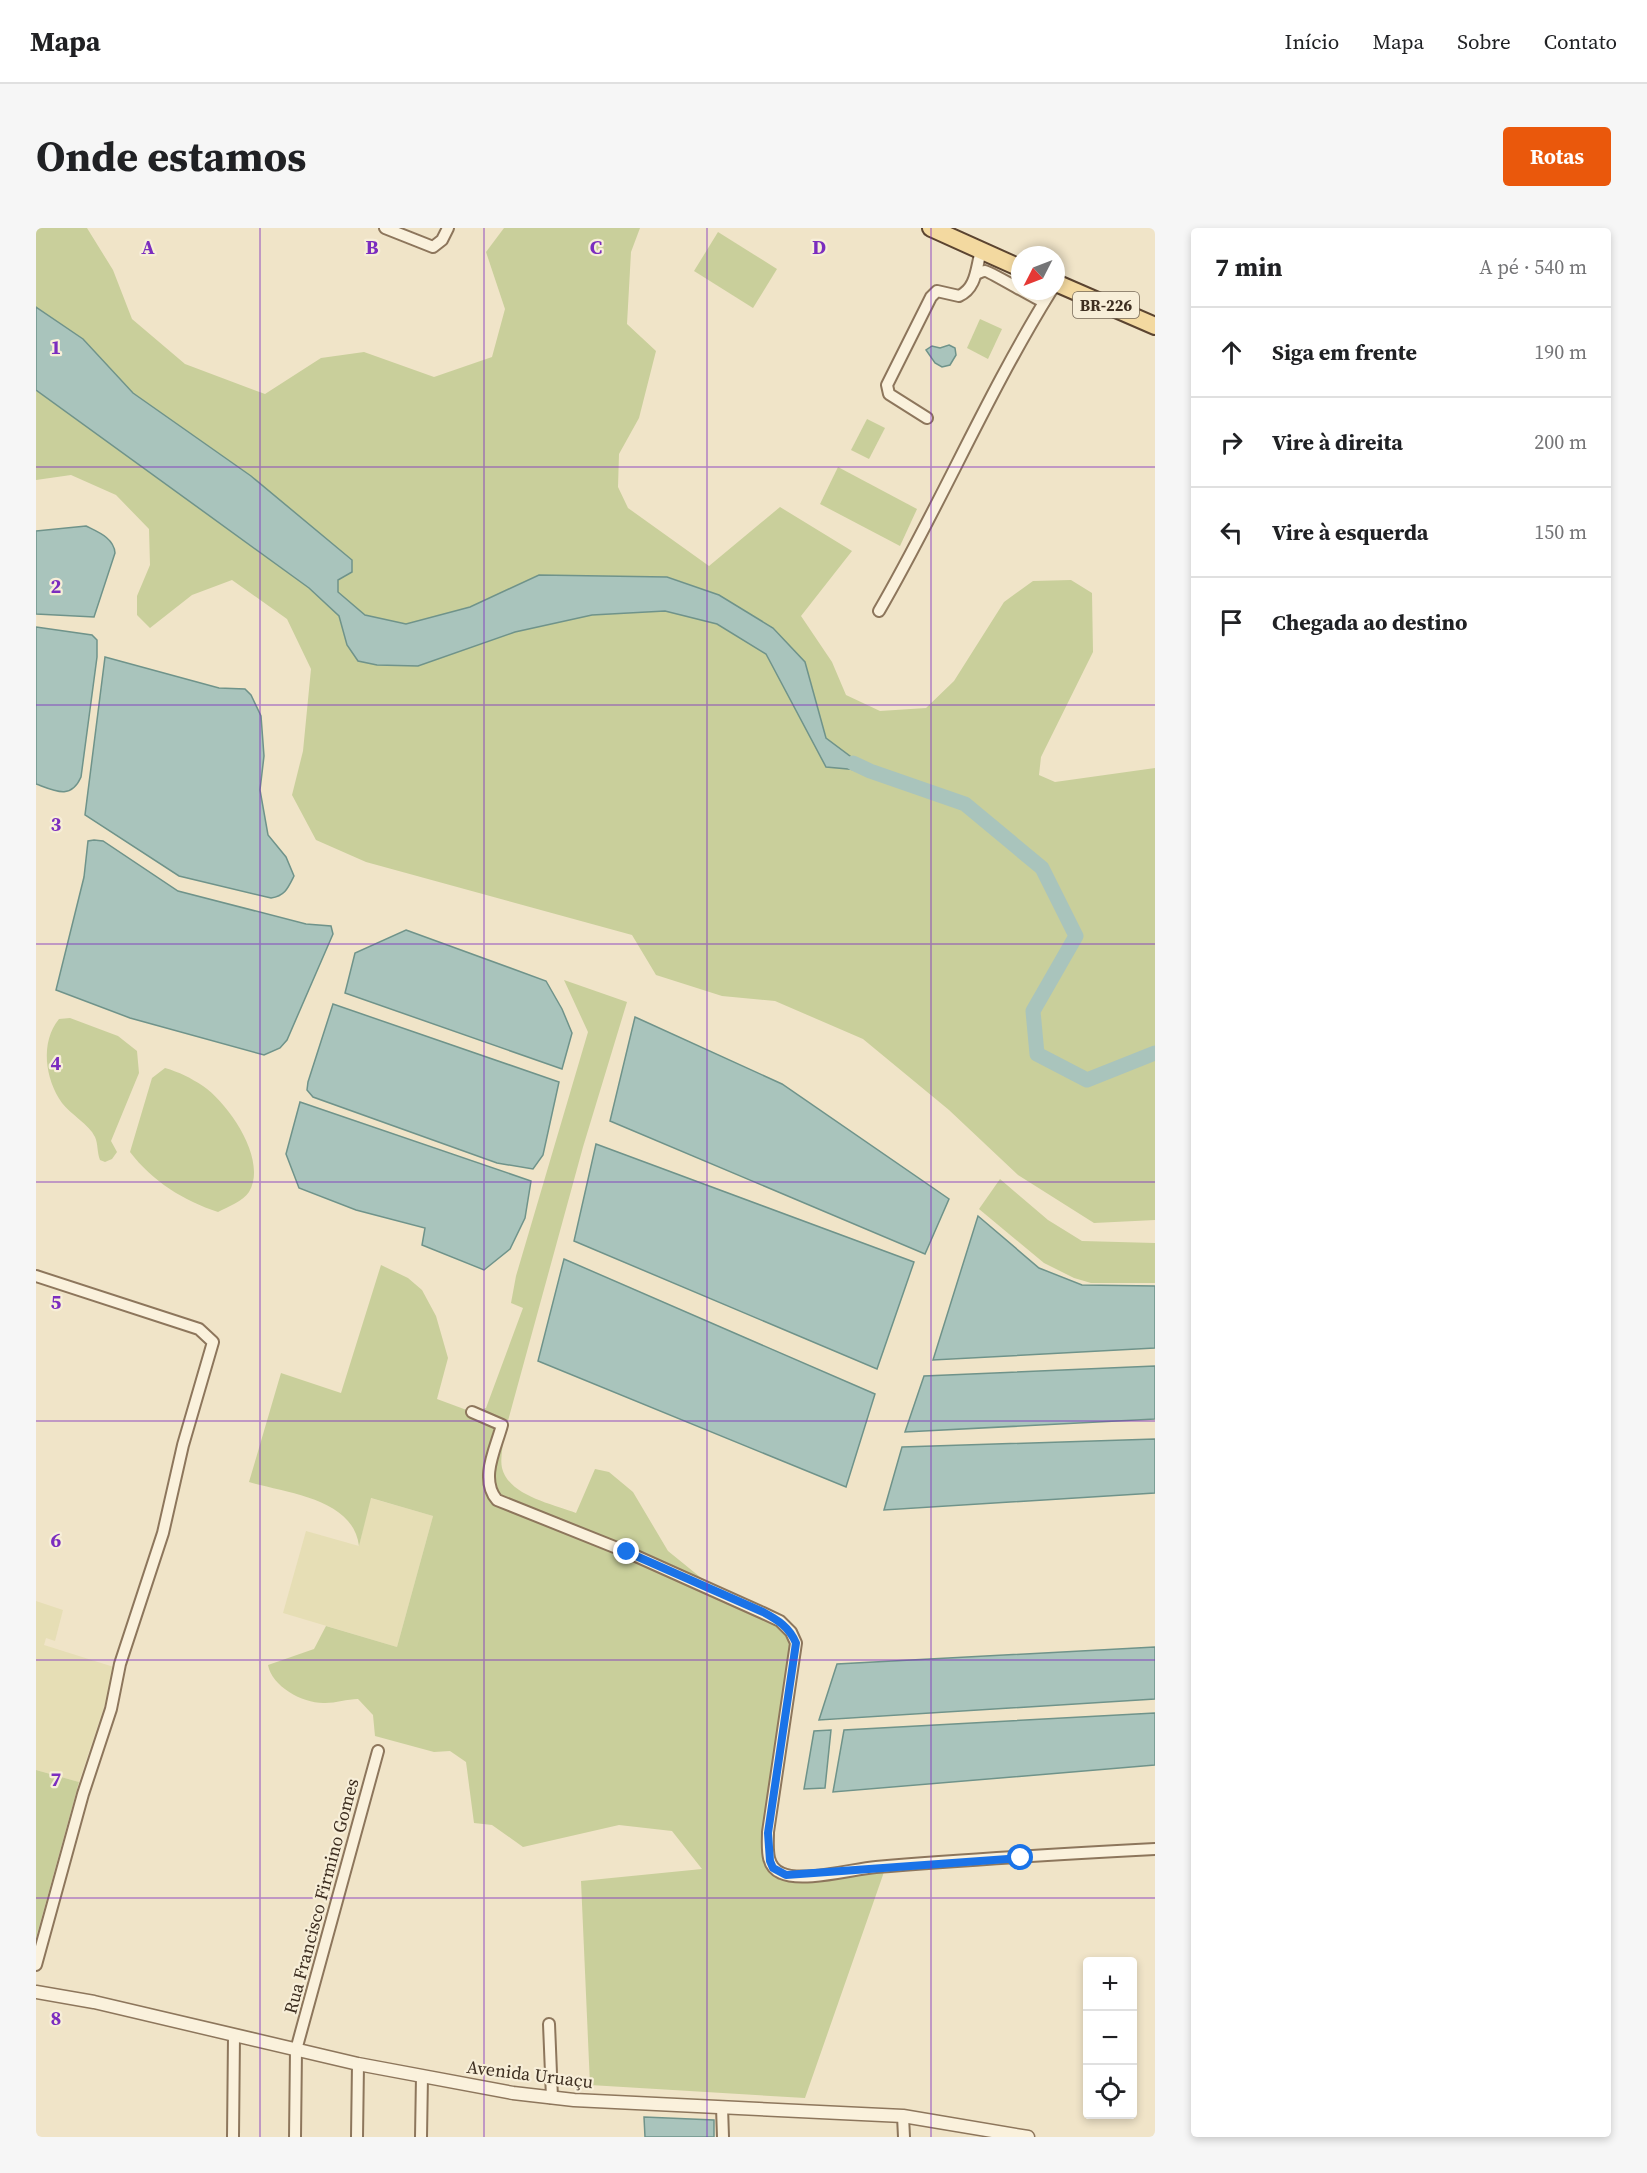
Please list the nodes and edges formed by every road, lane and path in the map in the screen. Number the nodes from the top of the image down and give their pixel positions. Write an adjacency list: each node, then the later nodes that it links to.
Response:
1 (385, 228): 2 (street)
2 (448, 228)
3 (931, 228): 4 (main road)
4 (981, 251): 5 (main road); 6 (street)
5 (1011, 264)
6 (976, 274): 8 (street); 10 (street)
7 (1065, 287): 9 (main road, BR-226)
8 (1044, 302): 11 (street)
9 (1155, 326)
10 (927, 418)
11 (879, 611)
12 (36, 1276): 16 (street)
13 (472, 1412): 15 (street)
14 (378, 1752): 20 (street, Rua Francisco Firmino Gomes)
15 (1155, 1849)
16 (36, 1965)
17 (36, 1992): 19 (street, Avenida Uruaçu)
18 (549, 2024): 23 (street)
19 (234, 2036): 20 (street, Avenida Uruaçu); 26 (street)
20 (296, 2050): 21 (street, Avenida Uruaçu); 27 (street, Rua Francisco Firmino Gomes)
21 (358, 2064): 22 (street, Avenida Uruaçu); 28 (street)
22 (422, 2076): 23 (street, Avenida Uruaçu); 29 (street)
23 (552, 2098): 24 (street, Avenida Uruaçu)
24 (722, 2107): 25 (street, Avenida Uruaçu); 30 (street)
25 (903, 2116): 31 (street); 32 (street, Avenida Uruaçu)
26 (233, 2137)
27 (295, 2137)
28 (357, 2137)
29 (421, 2137)
30 (723, 2137)
31 (904, 2137)
32 (1028, 2137)

